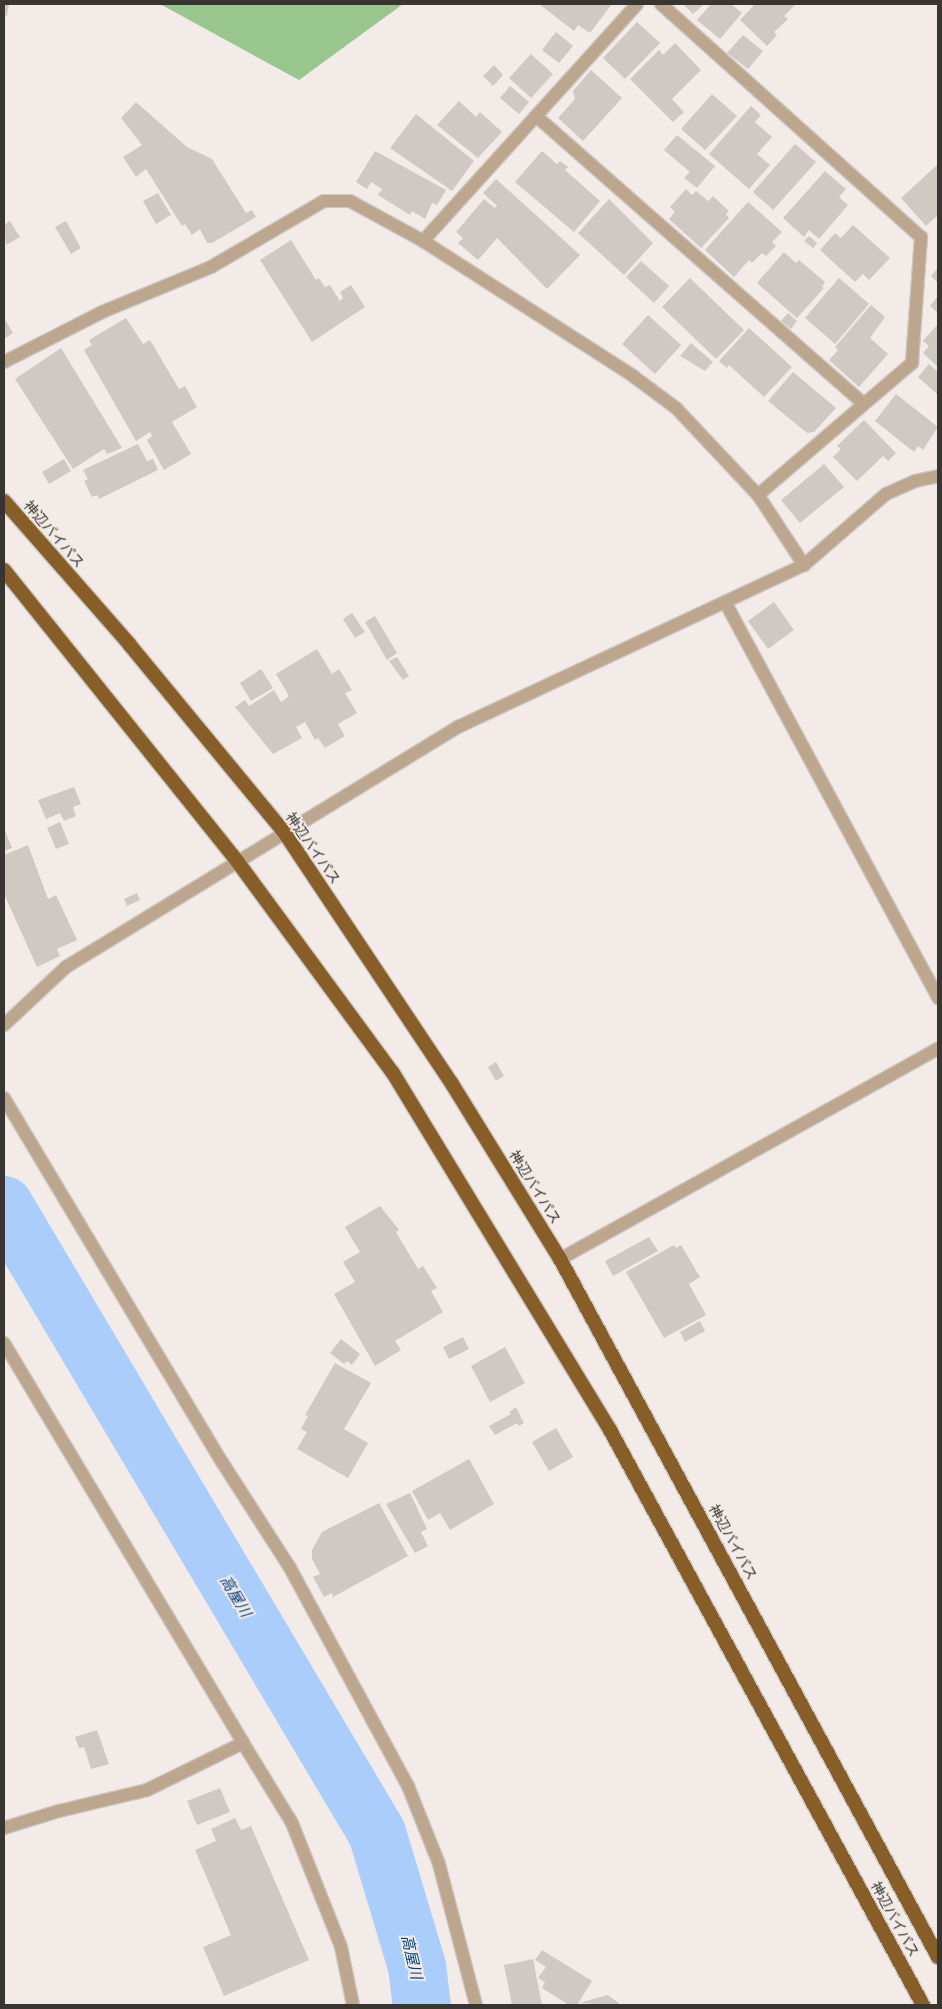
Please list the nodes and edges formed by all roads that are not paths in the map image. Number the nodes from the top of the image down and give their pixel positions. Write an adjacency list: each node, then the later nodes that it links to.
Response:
1 (638, 4): 3 (street)
2 (661, 4): 6 (street)
3 (536, 116): 4 (street); 6 (street)
4 (423, 241): 5 (street); 8 (street)
5 (4, 362)
6 (864, 403): 8 (street)
7 (938, 476): 10 (street)
8 (758, 495): 10 (street)
9 (4, 501): 13 (highway, 神辺バイパス)
10 (804, 565): 12 (street)
11 (4, 570): 14 (highway, 神辺バイパス)
12 (725, 602): 13 (street); 15 (street)
13 (284, 832): 14 (street); 19 (highway, 神辺バイパス)
14 (237, 861): 16 (street); 26 (highway, 神辺バイパス)
15 (938, 998)
16 (4, 1024)
17 (938, 1049): 19 (street)
18 (4, 1098): 25 (street)
19 (560, 1259): 23 (highway, 神辺バイパス)
20 (4, 1343): 21 (street)
21 (243, 1743): 22 (street); 24 (street)
22 (4, 1828)
23 (938, 1957)
24 (353, 2005)
25 (476, 2005)
26 (923, 2005)

